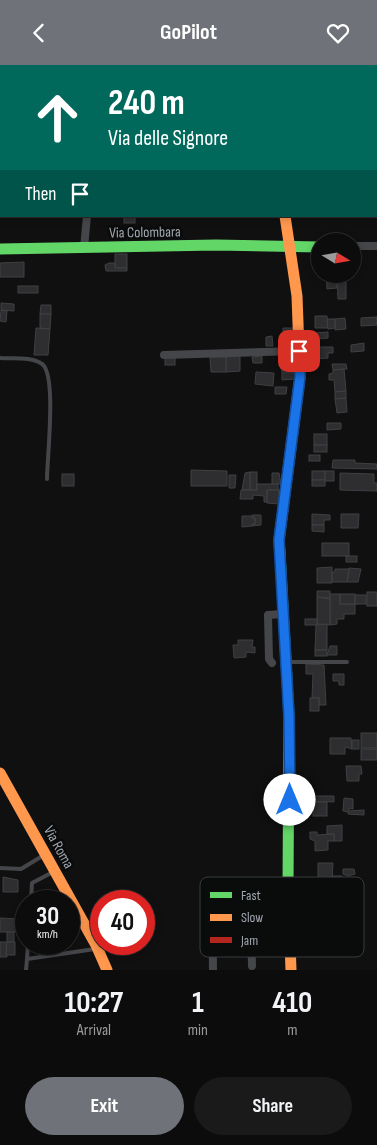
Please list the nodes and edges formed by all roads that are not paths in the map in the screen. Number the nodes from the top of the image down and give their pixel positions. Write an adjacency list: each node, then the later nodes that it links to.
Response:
1 (87, 217): 7 (street)
2 (286, 217): 5 (street)
3 (361, 246): 4 (street)
4 (377, 246)
5 (290, 247): 6 (street, Via Colombara); 7 (street, Via Colombara); 9 (street)
6 (311, 247)
7 (84, 248): 8 (street, Via Colombara)
8 (0, 249)
9 (299, 351): 10 (street); 13 (street)
10 (164, 355)
11 (0, 358): 12 (lane)
12 (47, 479)
13 (282, 614): 14 (street); 16 (street)
14 (285, 662): 15 (lane); 21 (street)
15 (347, 662)
16 (272, 663)
17 (0, 773): 18 (street, Via Roma)
18 (46, 854): 19 (lane); 20 (street, Via Roma)
19 (0, 868)
20 (55, 871): 22 (lane); 23 (street, Via Roma)
21 (289, 877)
22 (32, 890)
23 (90, 934)
24 (90, 950): 30 (lane)
25 (27, 955): 30 (lane)
26 (101, 955): 33 (street, Via Roma)
27 (213, 957): 34 (street)
28 (252, 957): 31 (street)
29 (290, 957): 35 (street)
30 (27, 959): 32 (lane)
31 (252, 966)
32 (26, 970)
33 (107, 970)
34 (213, 970)
35 (291, 970)

